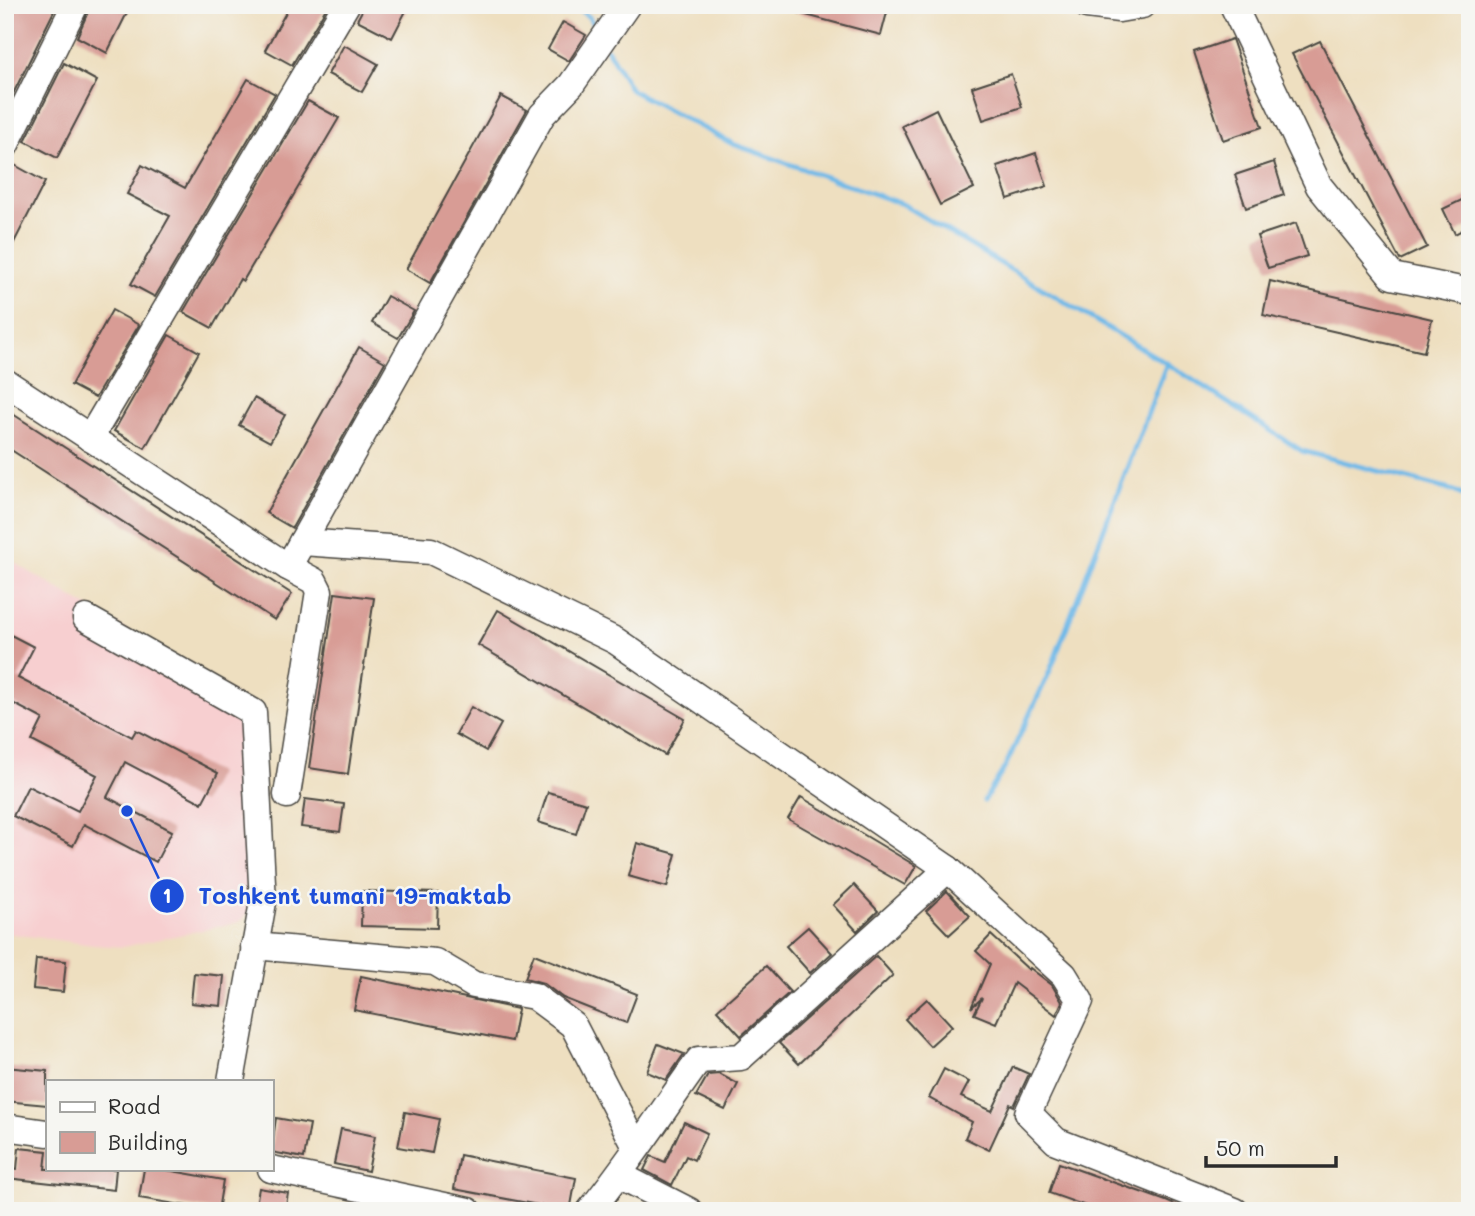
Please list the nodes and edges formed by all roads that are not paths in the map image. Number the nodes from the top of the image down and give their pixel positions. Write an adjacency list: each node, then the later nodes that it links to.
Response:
1 (75, 5): 7 (street)
2 (346, 5): 10 (street)
3 (627, 5): 11 (street)
4 (1087, 5): 5 (street)
5 (1142, 5)
6 (1233, 5): 8 (street)
7 (5, 146)
8 (1470, 292)
9 (5, 382): 10 (street)
10 (90, 438): 12 (street)
11 (302, 542): 12 (street); 15 (street)
12 (288, 567): 14 (street)
13 (86, 618): 16 (street)
14 (287, 795)
15 (948, 869): 20 (street); 26 (street)
16 (254, 946): 17 (street); 20 (street)
17 (231, 1080)
18 (5, 1128): 19 (street)
19 (46, 1133)
20 (636, 1147): 22 (street)
21 (273, 1169): 23 (street)
22 (619, 1175): 24 (street); 25 (street)
23 (468, 1211)
24 (590, 1211)
25 (688, 1211)
26 (1234, 1211)

